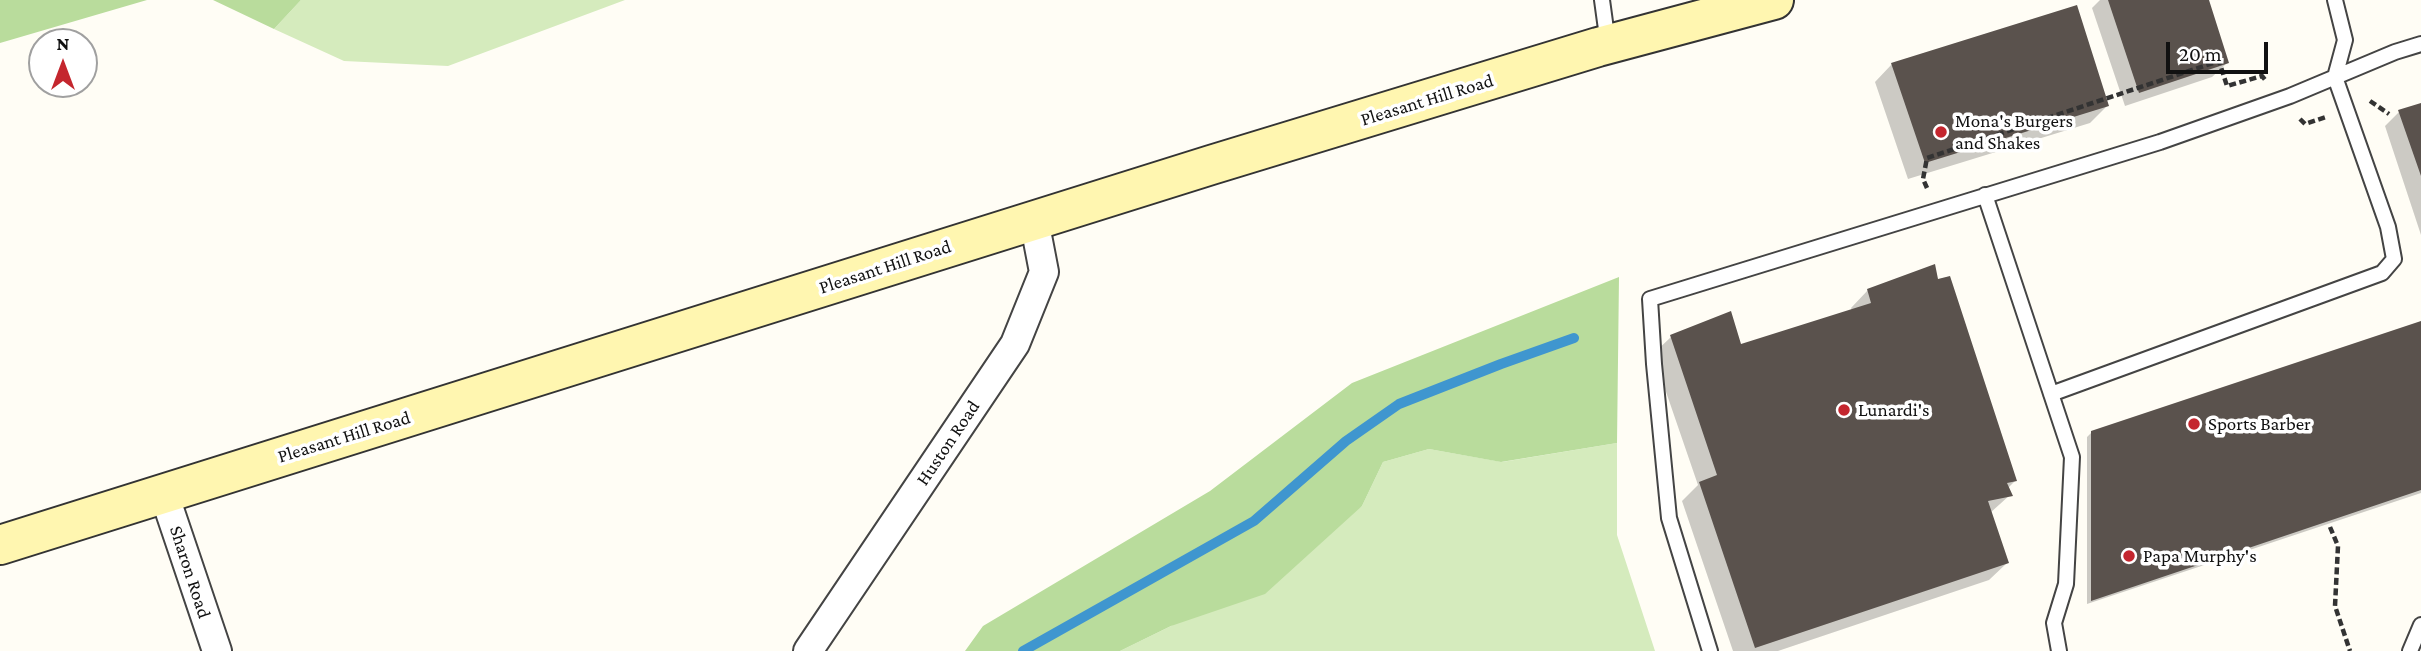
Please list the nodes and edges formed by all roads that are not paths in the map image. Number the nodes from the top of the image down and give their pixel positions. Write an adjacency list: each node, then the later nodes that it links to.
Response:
1 (1602, 0): 5 (lane)
2 (1774, 0): 5 (main road, Pleasant Hill Road)
3 (2335, 0): 6 (lane)
4 (2421, 44): 6 (lane)
5 (1608, 45): 8 (main road, Pleasant Hill Road)
6 (2336, 77): 7 (lane); 9 (lane)
7 (1985, 195): 9 (lane); 15 (lane)
8 (1034, 220): 10 (main road, Pleasant Hill Road); 14 (street, Huston Road)
9 (2051, 394): 16 (lane)
10 (164, 494): 11 (main road, Pleasant Hill Road); 13 (street, Sharon Road)
11 (0, 545)
12 (2421, 625): 17 (lane)
13 (217, 651)
14 (808, 651)
15 (1710, 651)
16 (2059, 651)
17 (2410, 651)

